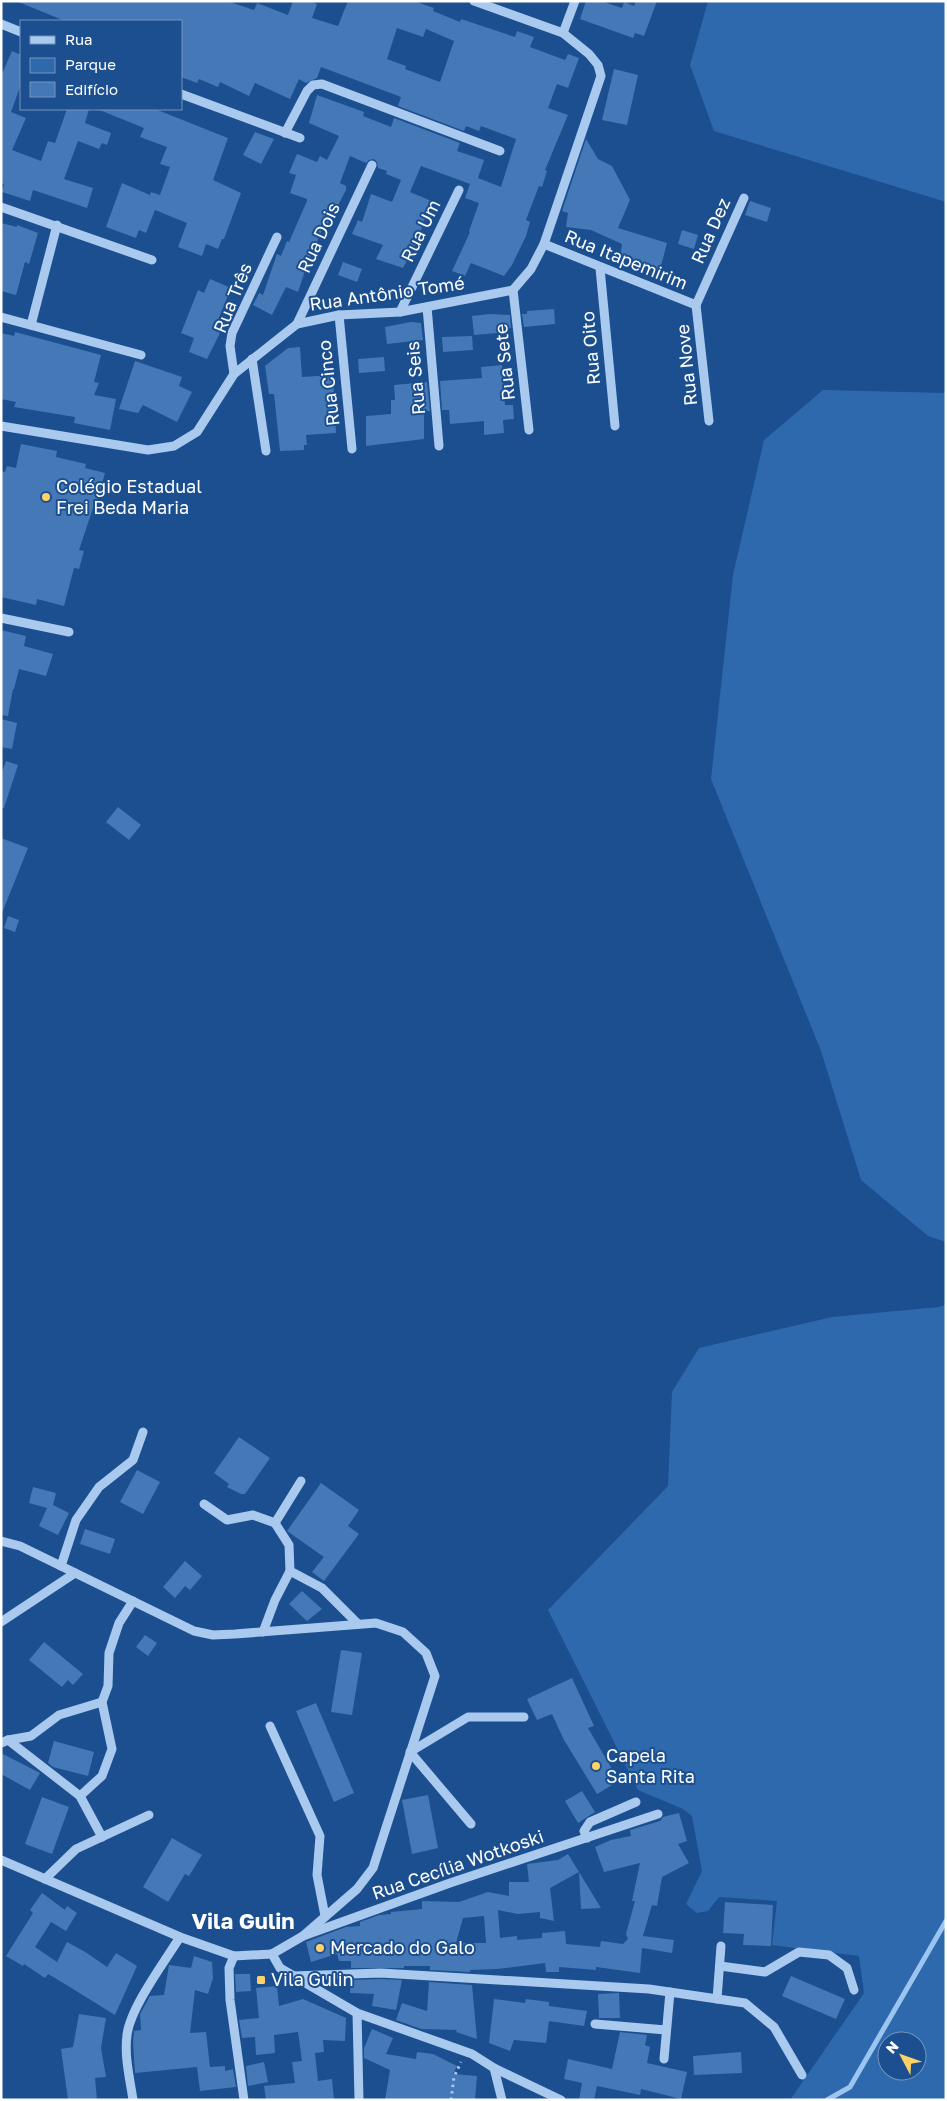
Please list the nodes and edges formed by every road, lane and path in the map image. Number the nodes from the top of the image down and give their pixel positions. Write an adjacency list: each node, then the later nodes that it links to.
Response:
1 (474, 1): 5 (street)
2 (575, 1): 5 (street)
3 (1, 24): 4 (street)
4 (20, 32)
5 (563, 33): 16 (street)
6 (182, 94): 7 (street)
7 (285, 133): 8 (street); 9 (street)
8 (300, 138)
9 (500, 151)
10 (372, 165): 26 (street, Rua Dois)
11 (459, 190): 22 (street, Rua Um)
12 (744, 198): 20 (street, Rua Dez)
13 (1, 207): 14 (street)
14 (57, 225): 17 (street); 25 (street)
15 (277, 237): 29 (street, Rua Três)
16 (544, 244): 18 (street, Rua Itapemirim); 19 (street)
17 (152, 260)
18 (600, 268): 20 (street, Rua Itapemirim); 32 (street, Rua Oito)
19 (513, 290): 21 (street, Rua Antônio Tomé); 33 (street, Rua Sete)
20 (696, 305): 30 (street, Rua Nove)
21 (427, 307): 22 (street, Rua Antônio Tomé); 34 (street, Rua Seis)
22 (400, 312): 23 (street, Rua Antônio Tomé)
23 (339, 315): 26 (street, Rua Antônio Tomé); 35 (street, Rua Cinco)
24 (1, 317): 25 (street)
25 (31, 324): 27 (street)
26 (297, 324): 28 (street, Rua Antônio Tomé)
27 (141, 355)
28 (252, 359): 29 (street, Rua Antônio Tomé); 36 (street)
29 (234, 374): 31 (street, Rua Antônio Tomé)
30 (709, 421)
31 (1, 426)
32 (615, 426)
33 (529, 430)
34 (439, 446)
35 (352, 449)
36 (266, 451)
37 (1, 618): 38 (street)
38 (69, 632)
39 (143, 1432): 44 (street)
40 (301, 1481): 42 (street)
41 (204, 1504): 42 (street)
42 (275, 1523): 45 (street)
43 (1, 1541): 44 (street)
44 (62, 1566): 46 (street)
45 (290, 1571): 49 (street); 50 (street)
46 (75, 1573): 47 (street); 48 (street)
47 (133, 1601): 50 (street); 51 (street)
48 (1, 1622)
49 (358, 1624): 50 (street); 55 (street)
50 (263, 1632)
51 (102, 1702): 54 (street); 56 (street)
52 (524, 1717): 55 (street)
53 (270, 1726): 65 (street)
54 (4, 1741): 56 (street)
55 (410, 1752): 60 (street); 65 (street)
56 (80, 1796): 61 (street)
57 (636, 1802): 62 (street)
58 (658, 1814): 62 (street, Rua Cecília Wotkoski)
59 (149, 1815): 61 (street)
60 (471, 1824)
61 (102, 1837): 64 (street)
62 (587, 1838): 66 (street, Rua Cecília Wotkoski)
63 (1, 1860): 64 (street)
64 (45, 1879): 67 (street)
65 (325, 1916): 66 (street)
66 (303, 1936): 69 (street, Rua Cecília Wotkoski)
67 (180, 1937): 70 (street); 83 (street)
68 (722, 1946): 71 (street)
69 (272, 1954): 70 (street); 72 (street)
70 (234, 1956): 84 (street)
71 (720, 1966): 73 (street); 75 (street)
72 (293, 1976): 74 (street); 76 (street)
73 (854, 1990)
74 (670, 1992): 75 (street); 78 (street)
75 (717, 1999): 82 (street)
76 (358, 2013): 79 (street); 85 (street)
77 (595, 2024): 78 (street)
78 (666, 2030): 80 (street)
79 (465, 2052): 81 (street); 86 (path)
80 (664, 2058)
81 (494, 2068): 87 (street); 88 (street)
82 (802, 2075)
83 (133, 2100)
84 (244, 2100)
85 (359, 2100)
86 (451, 2100)
87 (502, 2100)
88 (561, 2100)

